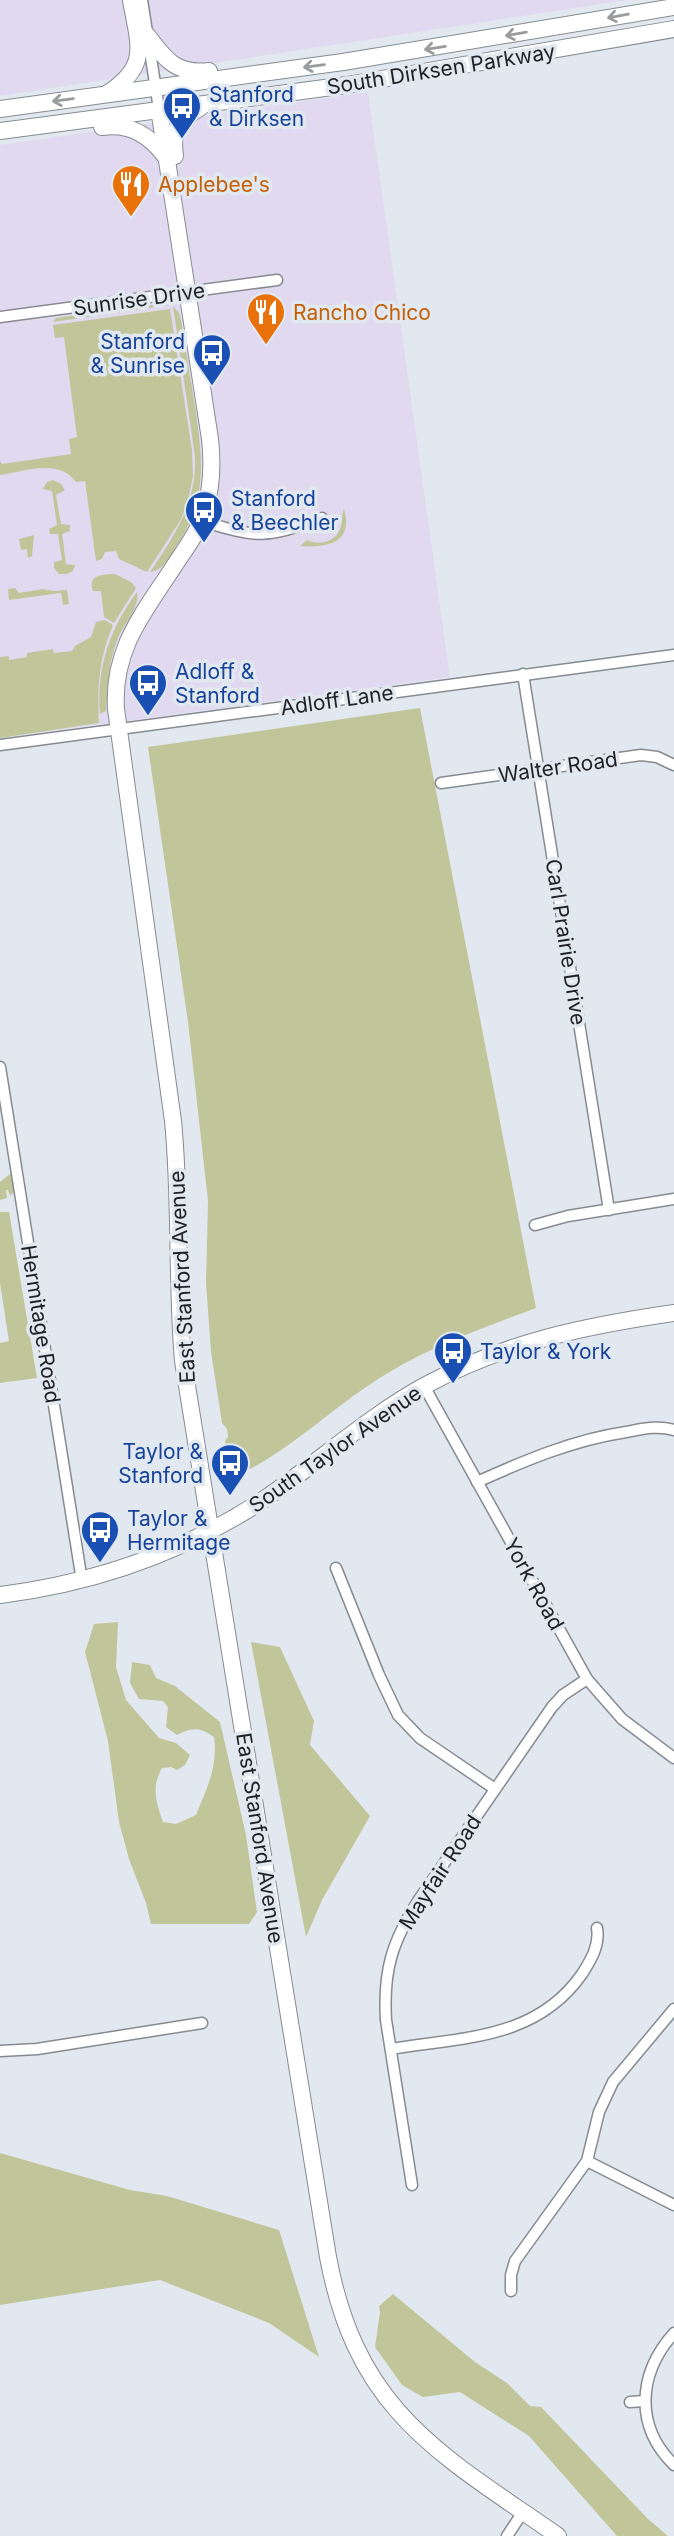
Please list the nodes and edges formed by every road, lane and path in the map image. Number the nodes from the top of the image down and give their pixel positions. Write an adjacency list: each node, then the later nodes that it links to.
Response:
1 (131, 0): 8 (main road)
2 (142, 0): 5 (street)
3 (674, 7): 6 (main road, South Dirksen Parkway, one-way to 6)
4 (674, 29): 9 (main road, South Dirksen Parkway)
5 (147, 34): 6 (main road); 7 (street)
6 (285, 70): 7 (main road, South Dirksen Parkway)
7 (155, 88): 8 (main road, South Dirksen Parkway); 11 (street)
8 (106, 94): 10 (main road, South Dirksen Parkway, one-way to 10)
9 (206, 104): 11 (main road, South Dirksen Parkway); 15 (main road)
10 (0, 109)
11 (159, 109): 12 (main road, South Dirksen Parkway); 14 (main road, East Stanford Avenue)
12 (17, 129): 13 (main road, South Dirksen Parkway); 14 (main road)
13 (0, 131)
14 (165, 156): 15 (main road, East Stanford Avenue)
15 (174, 210): 17 (main road, East Stanford Avenue)
16 (277, 280): 17 (street, Sunrise Drive)
17 (187, 292): 18 (street, Sunrise Drive); 20 (main road, East Stanford Avenue)
18 (0, 317)
19 (321, 518): 20 (street)
20 (201, 521): 23 (main road, East Stanford Avenue)
21 (674, 655): 22 (street, Adloff Lane)
22 (523, 674): 23 (street, Adloff Lane); 26 (street, Carl Prairie Drive)
23 (118, 731): 24 (street, Adloff Lane); 36 (main road, East Stanford Avenue)
24 (0, 746)
25 (674, 765): 26 (street, Walter Road)
26 (538, 769): 27 (street, Walter Road); 30 (street, Carl Prairie Drive)
27 (441, 783)
28 (0, 1068): 38 (street, Hermitage Road)
29 (674, 1199): 30 (street)
30 (609, 1210): 31 (street)
31 (535, 1225)
32 (674, 1314): 33 (main road, South Taylor Avenue)
33 (424, 1386): 35 (street, York Road); 36 (main road, South Taylor Avenue)
34 (674, 1430): 35 (street)
35 (477, 1482): 40 (street, York Road)
36 (210, 1531): 38 (main road, South Taylor Avenue); 56 (main road, East Stanford Avenue)
37 (336, 1568): 42 (street)
38 (82, 1581): 39 (main road, South Taylor Avenue)
39 (0, 1595)
40 (587, 1679): 41 (street, York Road); 42 (street, Mayfair Road)
41 (674, 1758)
42 (495, 1789): 46 (street, Mayfair Road)
43 (597, 1928): 46 (street)
44 (674, 2009): 48 (street)
45 (202, 2022): 47 (street)
46 (391, 2049): 49 (street, Mayfair Road)
47 (0, 2051)
48 (587, 2161): 50 (street); 51 (street)
49 (412, 2185)
50 (674, 2205)
51 (511, 2291)
52 (674, 2333): 53 (street)
53 (645, 2401): 54 (street); 55 (street)
54 (631, 2402)
55 (674, 2465)
56 (523, 2512): 57 (street); 58 (main road, East Stanford Avenue)
57 (507, 2536)
58 (558, 2536)

